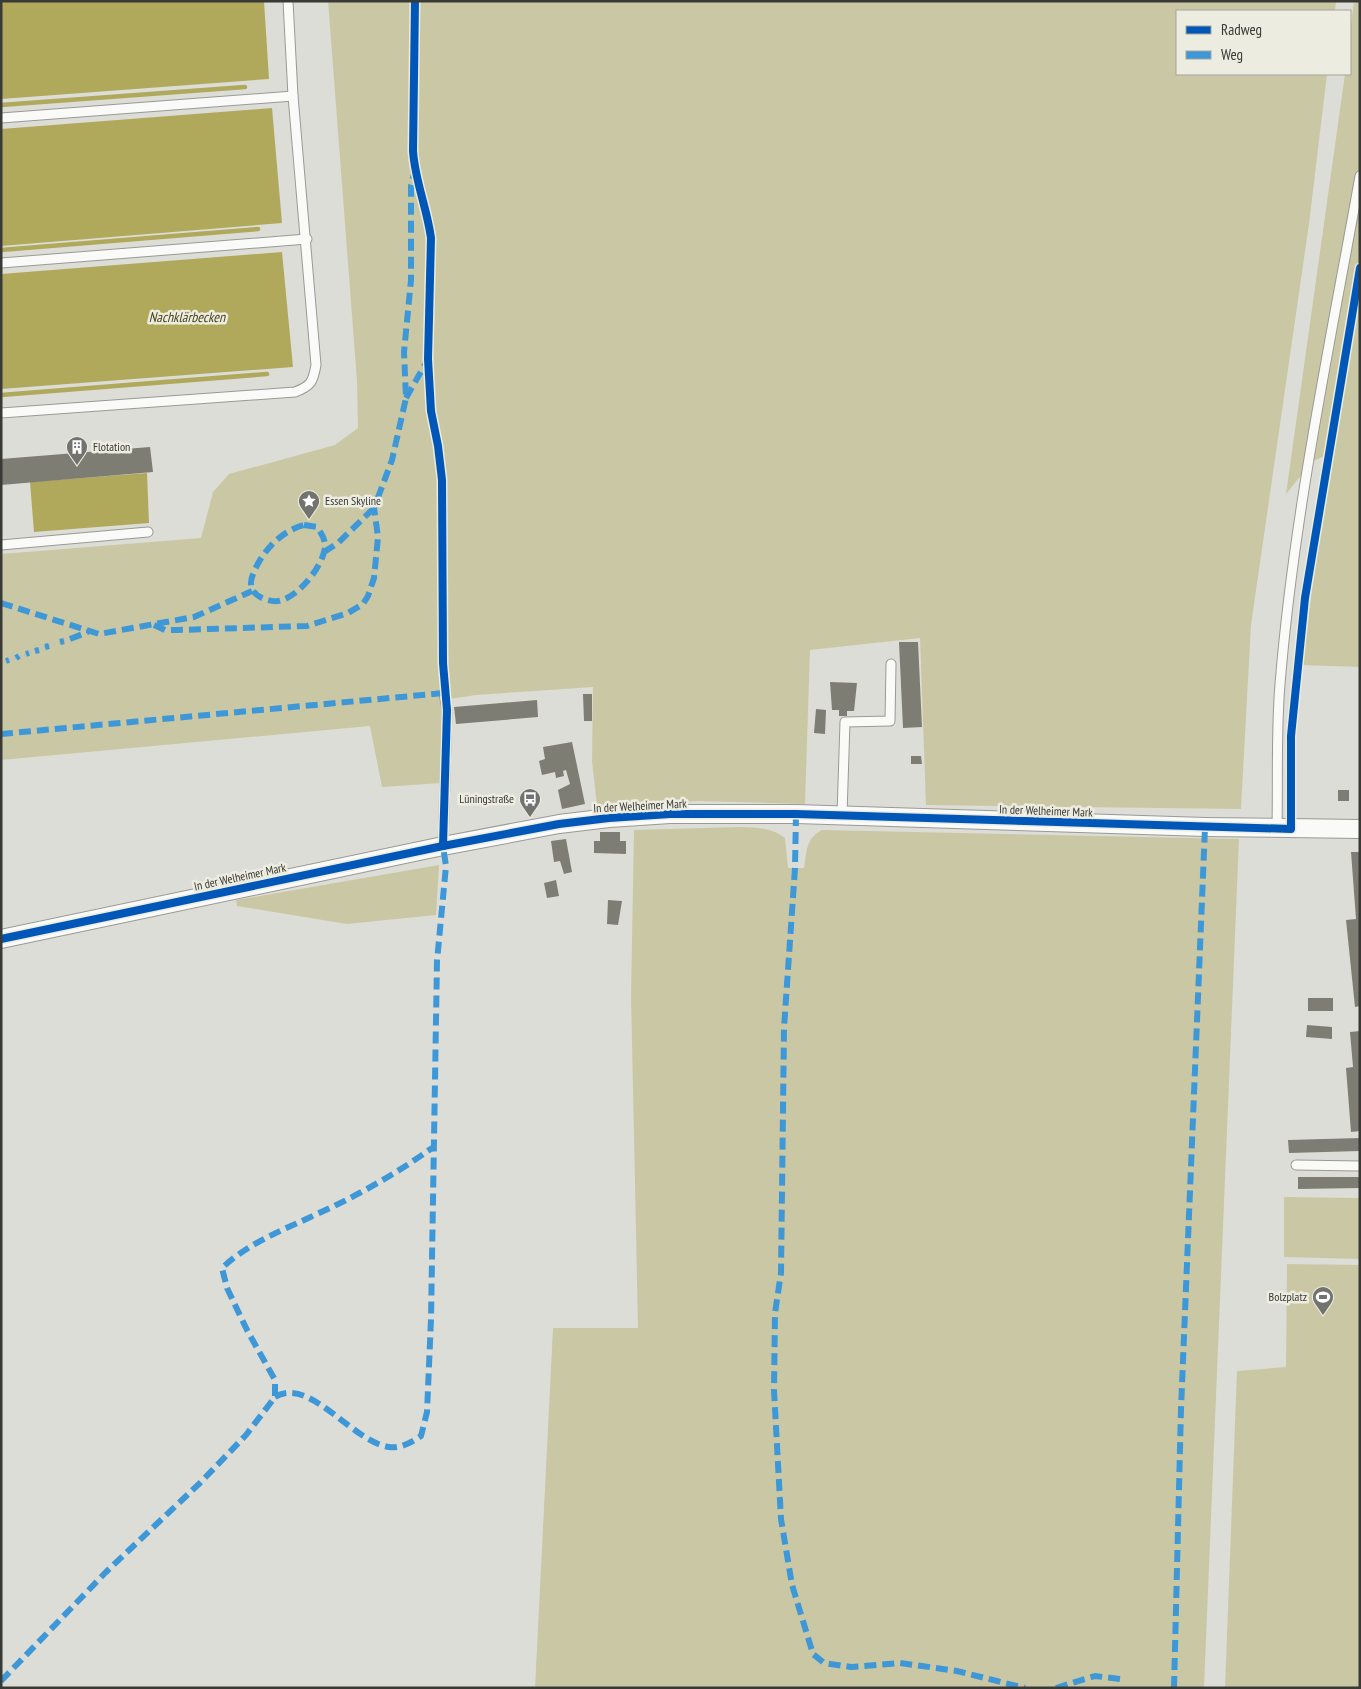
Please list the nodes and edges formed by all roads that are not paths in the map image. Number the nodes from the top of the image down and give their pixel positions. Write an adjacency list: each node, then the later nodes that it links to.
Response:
1 (288, 1): 2 (lane)
2 (293, 96): 3 (lane); 5 (lane)
3 (1, 118)
4 (1360, 176): 13 (lane)
5 (307, 239): 6 (lane); 7 (lane)
6 (1, 264)
7 (1, 413)
8 (148, 532): 9 (lane)
9 (1, 545)
10 (891, 664): 12 (lane)
11 (444, 693): 15 (lane)
12 (842, 815): 13 (street, In der Welheimer Mark); 15 (street, In der Welheimer Mark)
13 (1277, 828): 14 (street, In der Welheimer Mark)
14 (1360, 829)
15 (443, 846): 16 (street, In der Welheimer Mark)
16 (1, 939)
17 (1296, 1165): 18 (lane)
18 (1360, 1166)

